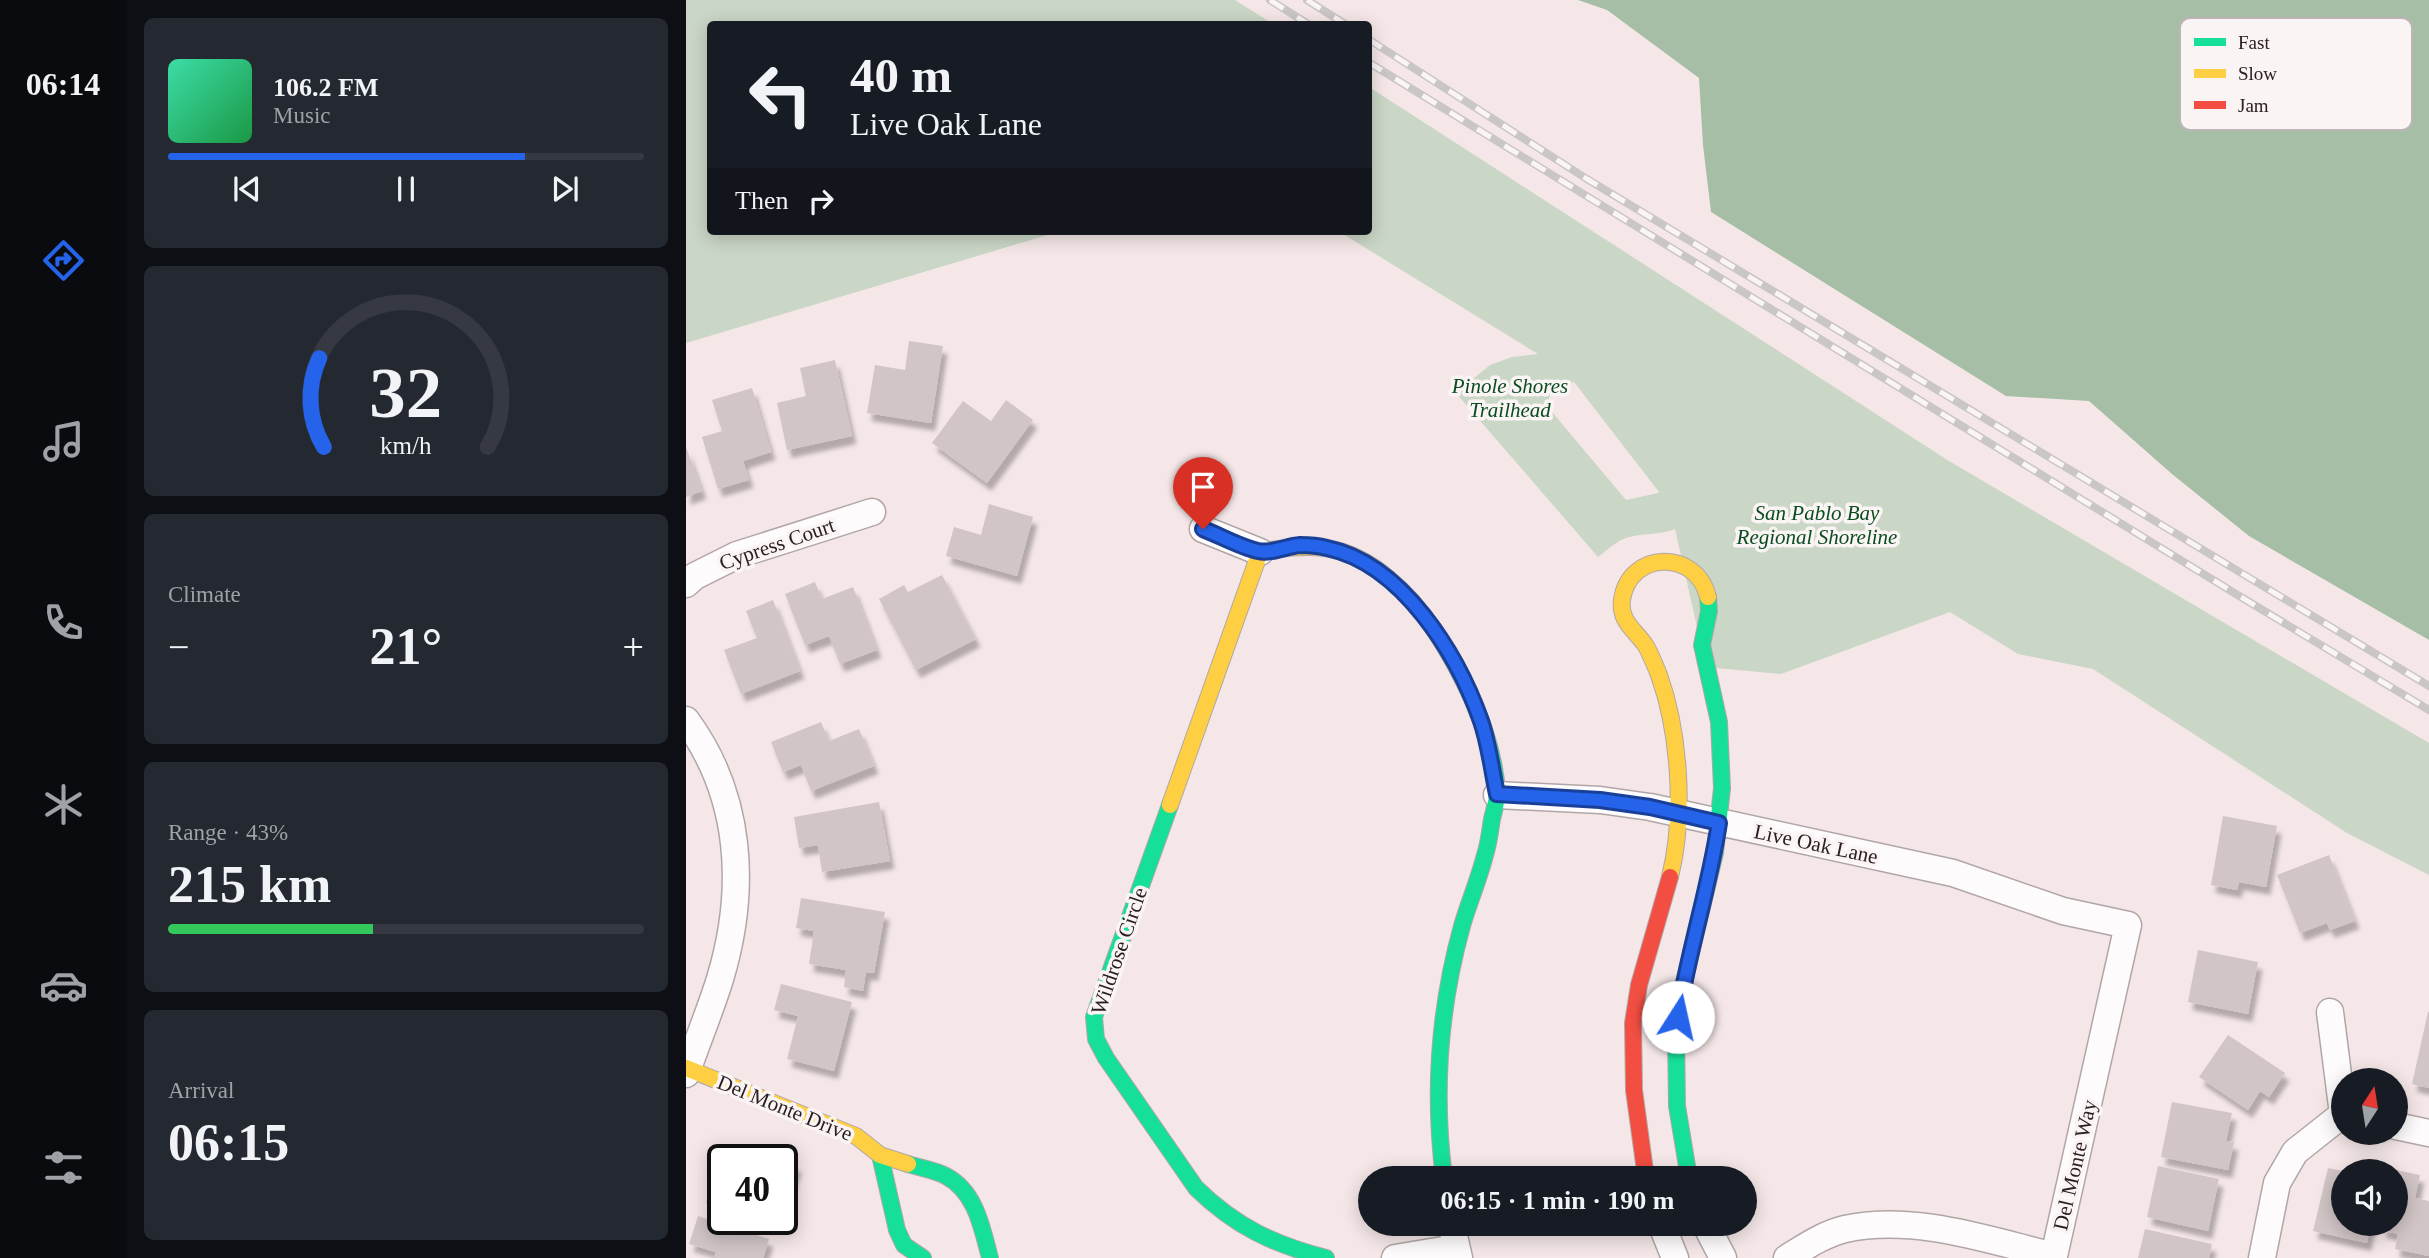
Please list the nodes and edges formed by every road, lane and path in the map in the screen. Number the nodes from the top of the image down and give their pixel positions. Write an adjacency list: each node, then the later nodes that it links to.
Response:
1 (872, 512): 4 (street, Cypress Court)
2 (1203, 529): 3 (street)
3 (1260, 552): 6 (street); 25 (street, Wildrose Circle)
4 (686, 584)
5 (686, 720): 12 (street)
6 (1497, 794): 7 (street, Live Oak Lane); 17 (street)
7 (1677, 814): 8 (street, Live Oak Lane); 8 (street); 18 (street)
8 (1719, 823): 9 (street, Live Oak Lane); 19 (street)
9 (2128, 925): 29 (street, Del Monte Way)
10 (2330, 1012): 11 (street)
11 (2337, 1068)
12 (687, 1070): 16 (street, Del Monte Drive)
13 (2331, 1123): 30 (street)
14 (2408, 1129): 15 (street)
15 (2429, 1133)
16 (880, 1155): 23 (street); 24 (street, Del Monte Drive)
17 (1443, 1166)
18 (1644, 1166)
19 (1687, 1166)
20 (1666, 1236): 27 (street)
21 (1712, 1236): 28 (street)
22 (1455, 1243): 26 (street)
23 (923, 1258)
24 (990, 1258)
25 (1326, 1258)
26 (1395, 1258)
27 (1675, 1258)
28 (1723, 1258)
29 (1787, 1258)
30 (2262, 1258)

